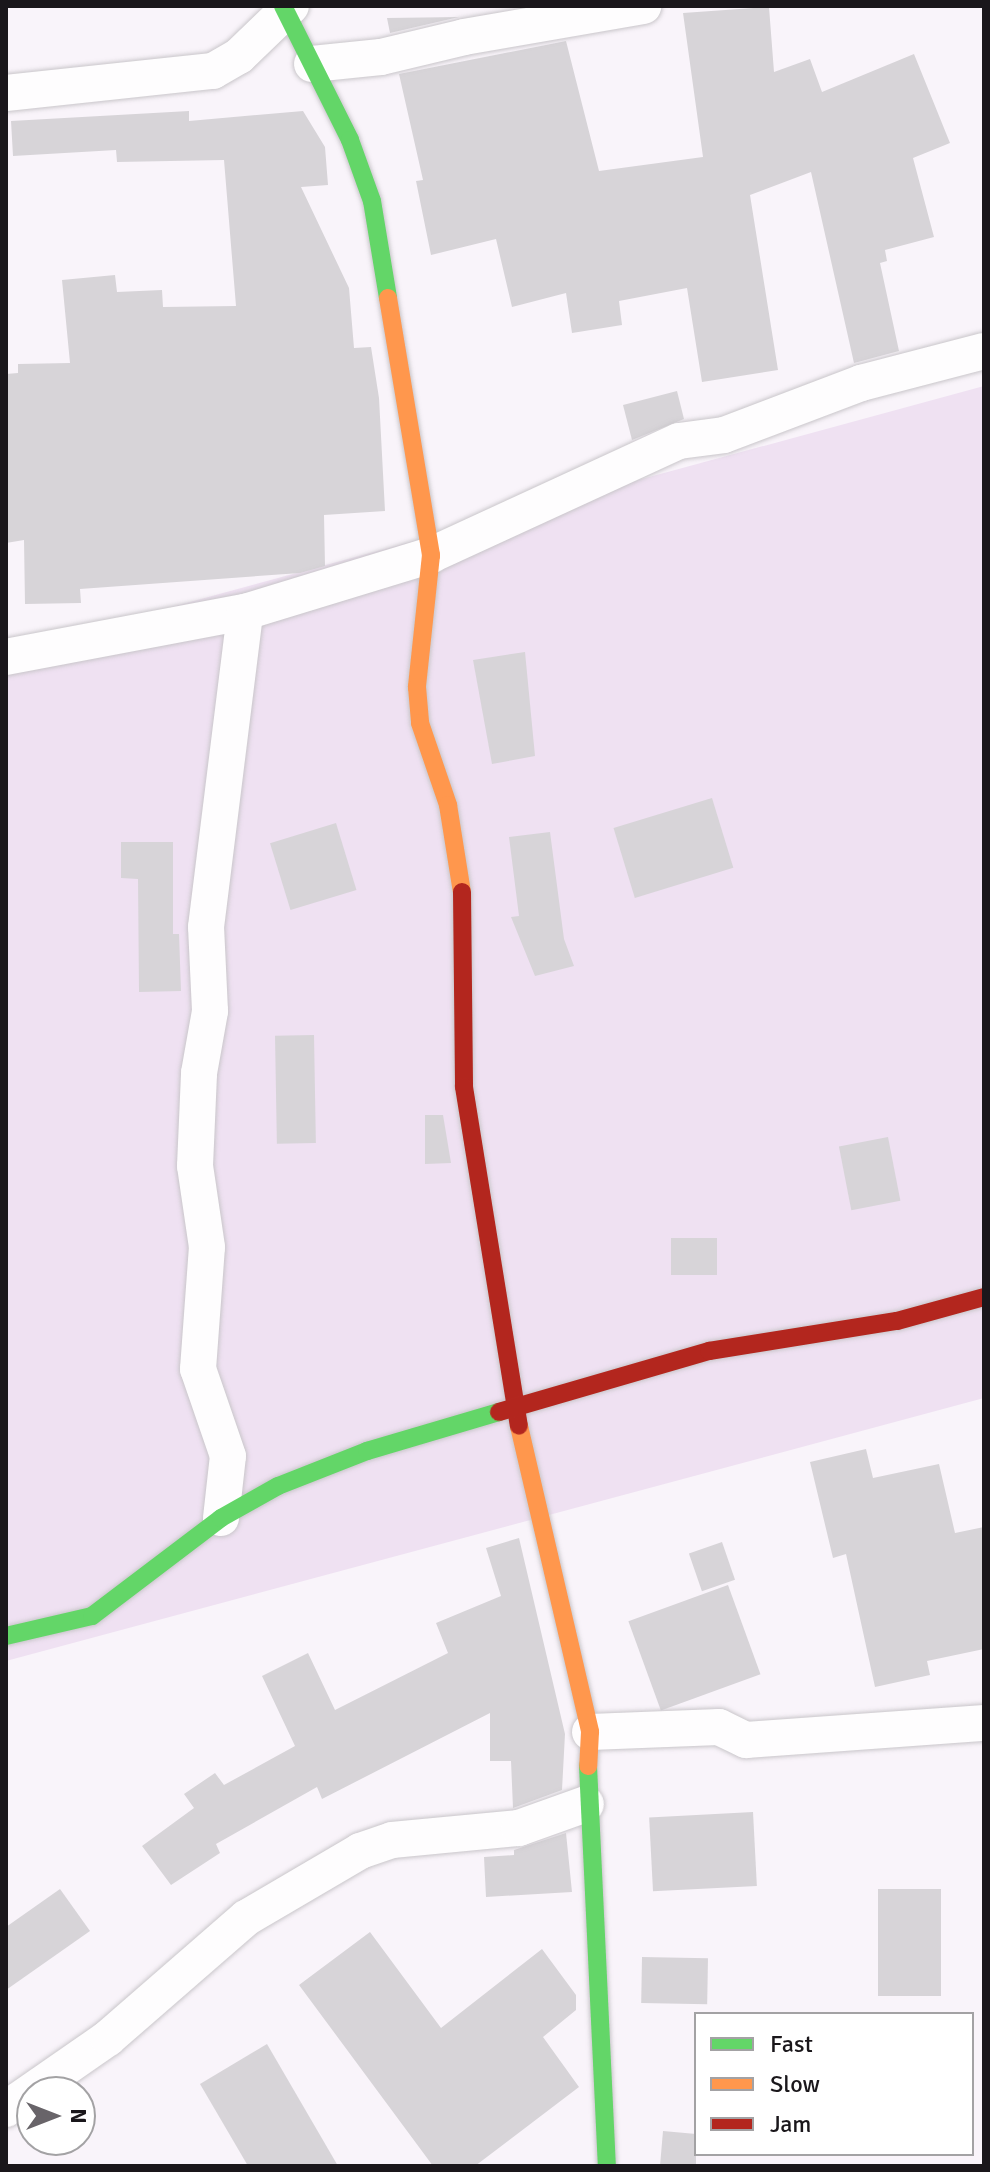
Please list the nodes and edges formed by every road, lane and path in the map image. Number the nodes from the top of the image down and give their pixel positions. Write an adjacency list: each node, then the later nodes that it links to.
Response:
1 (643, 6): 3 (street)
2 (286, 8): 3 (street); 4 (street)
3 (312, 64): 6 (street)
4 (6, 93)
5 (984, 351): 6 (street)
6 (431, 555): 7 (street); 10 (street)
7 (245, 612): 8 (street); 11 (street)
8 (6, 657)
9 (984, 1297): 10 (street)
10 (515, 1408): 12 (street); 16 (street)
11 (228, 1456): 12 (street); 13 (street)
12 (278, 1486): 13 (street)
13 (221, 1518): 14 (street)
14 (6, 1636)
15 (984, 1723): 16 (street)
16 (590, 1732): 17 (street)
17 (586, 1804): 18 (street); 19 (street)
18 (6, 2109)
19 (607, 2166)

